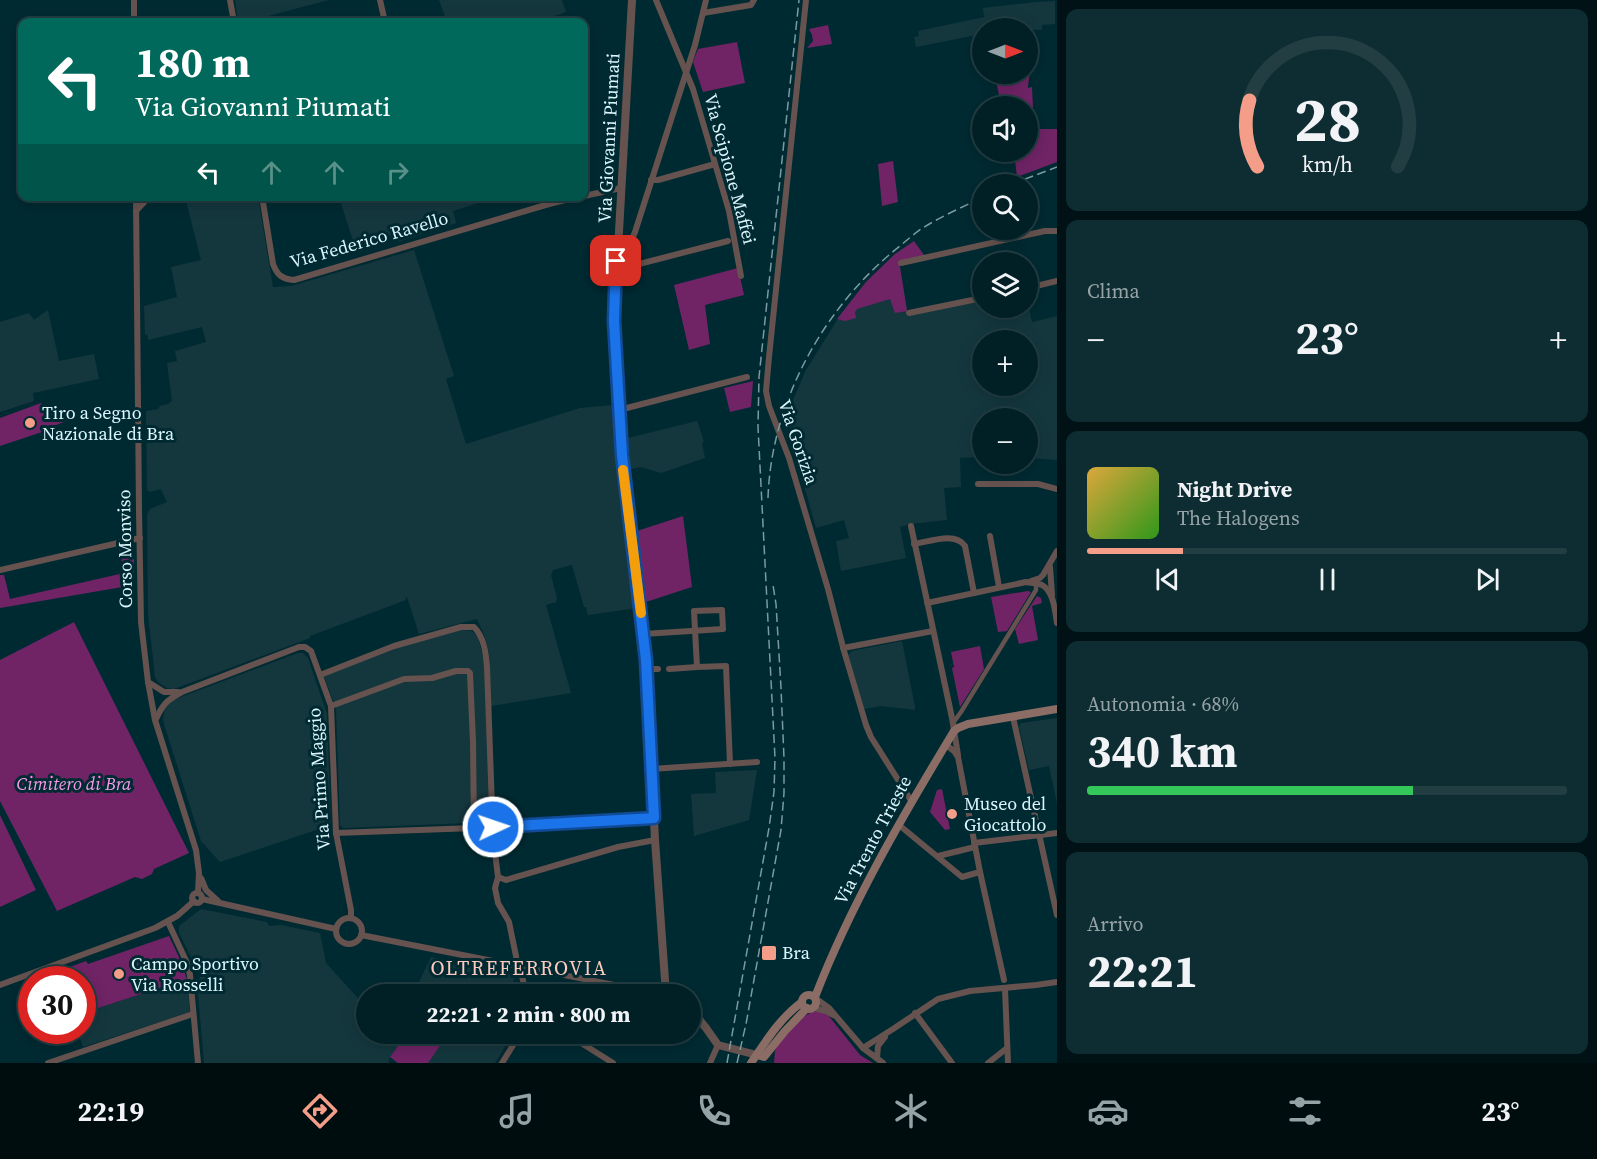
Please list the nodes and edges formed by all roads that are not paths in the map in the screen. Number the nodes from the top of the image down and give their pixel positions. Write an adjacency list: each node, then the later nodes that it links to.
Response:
1 (134, 0): 10 (street)
2 (231, 0): 11 (street)
3 (380, 0): 12 (street)
4 (632, 0): 16 (street, Via Giovanni Piumati)
5 (656, 0): 13 (street, Via Scipione Maffei)
6 (706, 0): 9 (street)
7 (754, 0): 9 (street)
8 (806, 0): 56 (street, Via Gorizia)
9 (703, 13): 13 (street)
10 (134, 18)
11 (233, 18)
12 (385, 18)
13 (687, 70): 14 (street, Via Scipione Maffei); 15 (street)
14 (715, 164): 15 (street); 30 (street, Via Scipione Maffei)
15 (651, 180): 24 (street)
16 (621, 188): 17 (street, Via Federico Ravello); 26 (street, Via Giovanni Piumati)
17 (588, 195)
18 (136, 201): 22 (street, Corso Monviso)
19 (145, 201): 22 (street)
20 (263, 201): 21 (street, Via Federico Ravello)
21 (564, 201)
22 (136, 211): 41 (street, Corso Monviso)
23 (1057, 231): 28 (street)
24 (634, 236): 26 (street); 27 (street)
25 (728, 241): 29 (street)
26 (617, 244): 27 (street, Via Giovanni Piumati)
27 (616, 261): 29 (street, Via Giovanni Piumati)
28 (901, 263)
29 (616, 270): 36 (street, Via Giovanni Piumati)
30 (741, 276)
31 (1057, 281): 32 (street)
32 (1038, 286)
33 (972, 300): 34 (street)
34 (909, 313)
35 (747, 377): 36 (street)
36 (619, 410): 55 (street, Via Giovanni Piumati)
37 (978, 484): 38 (street)
38 (1057, 489)
39 (911, 526): 42 (street)
40 (990, 536): 48 (street)
41 (140, 538): 45 (street); 62 (street, Corso Monviso)
42 (914, 544): 49 (street); 51 (street)
43 (1057, 551): 44 (street)
44 (1050, 563): 46 (street); 50 (street)
45 (0, 570)
46 (1026, 582): 47 (street); 48 (street)
47 (1036, 583): 50 (street); 71 (street)
48 (999, 587): 49 (street)
49 (974, 592): 51 (street)
50 (1052, 599): 52 (street)
51 (927, 603): 54 (street)
52 (1057, 623)
53 (695, 631): 53 (street); 55 (street); 57 (street)
54 (933, 631): 56 (street); 71 (street)
55 (643, 634): 58 (street, Via Giovanni Piumati)
56 (843, 648): 77 (street, Via Gorizia)
57 (697, 668): 60 (street); 75 (street)
58 (646, 669): 59 (street); 76 (street, Via Giovanni Piumati)
59 (658, 669)
60 (669, 669)
61 (320, 675): 64 (street, Via Primo Maggio); 67 (street, Via Primo Maggio); 80 (street)
62 (148, 682): 63 (street); 65 (street, Corso Monviso)
63 (164, 692): 64 (street, Via Primo Maggio); 65 (street, Via Primo Maggio)
64 (182, 692): 66 (street, Via Primo Maggio)
65 (151, 699): 66 (street); 70 (street, Corso Monviso)
66 (166, 701): 70 (street)
67 (331, 706): 81 (street); 82 (street, Via Primo Maggio)
68 (1057, 710): 69 (main road)
69 (1013, 717): 71 (main road); 84 (street)
70 (155, 720): 89 (street, Corso Monviso)
71 (953, 727): 72 (main road, Via Trento Trieste); 73 (street)
72 (946, 745): 73 (street); 77 (main road, Via Trento Trieste)
73 (958, 757): 86 (street)
74 (757, 762): 75 (street)
75 (730, 764): 76 (street)
76 (651, 769): 78 (street, Via Giovanni Piumati)
77 (912, 802): 79 (main road, Via Trento Trieste)
78 (654, 818): 80 (street); 85 (street, Via Giovanni Piumati)
79 (899, 825): 87 (street); 108 (main road, Via Trento Trieste)
80 (493, 827): 81 (street); 90 (street)
81 (474, 828): 82 (street)
82 (336, 832): 96 (street, Via Primo Maggio)
83 (1057, 833): 84 (street)
84 (1039, 835): 86 (street); 95 (street)
85 (655, 840): 90 (street); 105 (street, Via Giovanni Piumati)
86 (975, 845): 87 (street); 88 (street)
87 (938, 856): 88 (street)
88 (980, 872): 101 (street)
89 (199, 873): 91 (street, Corso Monviso); 94 (street)
90 (498, 877): 100 (street)
91 (198, 892): 92 (street); 93 (street)
92 (202, 899): 93 (street); 94 (street)
93 (194, 901): 97 (street)
94 (220, 903): 98 (street)
95 (1057, 915)
96 (351, 918): 98 (street); 99 (street)
97 (168, 922): 106 (street); 110 (street)
98 (336, 929): 99 (street)
99 (361, 936): 100 (street)
100 (518, 964): 103 (street); 104 (street)
101 (1004, 980): 107 (street)
102 (1057, 982): 107 (street)
103 (523, 984)
104 (613, 984)
105 (665, 984)
106 (0, 986)
107 (1005, 988): 109 (street); 118 (street)
108 (810, 1001): 115 (main road); 117 (street); 121 (main road)
109 (915, 1013): 112 (street); 128 (street)
110 (194, 1014): 122 (street); 123 (street)
111 (701, 1022): 116 (street)
112 (889, 1032): 117 (street); 120 (street)
113 (514, 1044): 124 (street)
114 (583, 1044): 125 (street)
115 (764, 1044): 119 (street); 121 (main road)
116 (718, 1045): 119 (street); 126 (street)
117 (863, 1047): 120 (street)
118 (1007, 1048): 129 (street); 130 (street)
119 (741, 1050): 121 (street)
120 (877, 1058): 127 (street)
121 (760, 1060)
122 (48, 1063)
123 (198, 1063)
124 (502, 1063)
125 (613, 1063)
126 (710, 1063)
127 (883, 1063)
128 (952, 1063)
129 (988, 1063)
130 (1008, 1063)

